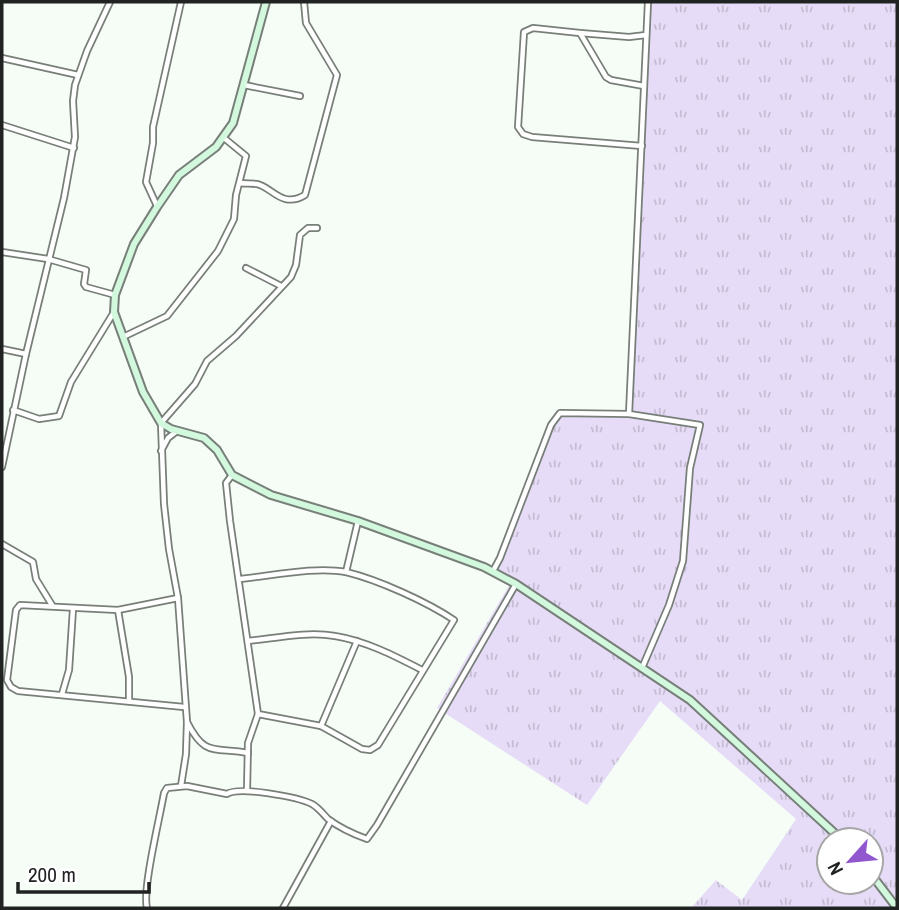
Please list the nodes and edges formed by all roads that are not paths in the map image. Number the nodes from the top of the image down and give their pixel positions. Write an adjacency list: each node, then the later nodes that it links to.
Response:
1 (110, 2): 9 (street)
2 (181, 2): 18 (street)
3 (266, 2): 10 (street)
4 (304, 2): 17 (street)
5 (648, 2): 7 (street)
6 (580, 33): 7 (street); 11 (street); 15 (street)
7 (646, 35): 11 (street)
8 (2, 58): 9 (street)
9 (78, 75): 16 (street)
10 (244, 85): 12 (street); 14 (street)
11 (644, 86): 15 (street)
12 (300, 96)
13 (2, 125): 16 (street)
14 (224, 138): 17 (street); 18 (street)
15 (642, 146): 30 (street)
16 (74, 148): 21 (street)
17 (240, 183): 26 (street)
18 (157, 207): 24 (street)
19 (317, 228): 23 (street)
20 (2, 252): 21 (street)
21 (48, 259): 24 (street); 28 (street)
22 (246, 268): 23 (street)
23 (281, 286): 31 (street)
24 (115, 295): 25 (street)
25 (114, 312): 26 (street); 29 (street)
26 (123, 337): 31 (street)
27 (2, 349): 28 (street)
28 (26, 354): 29 (street)
29 (13, 410): 34 (street)
30 (629, 414): 38 (street); 48 (street)
31 (161, 423): 32 (street); 33 (street)
32 (178, 431): 33 (street); 35 (street)
33 (161, 452): 42 (street)
34 (2, 464)
35 (232, 475): 36 (street); 40 (street)
36 (358, 521): 38 (street); 39 (street)
37 (2, 544): 43 (street)
38 (493, 571): 41 (street)
39 (346, 572): 40 (street); 49 (street)
40 (239, 579): 46 (street)
41 (516, 584): 48 (street); 59 (street)
42 (178, 598): 45 (street); 52 (street)
43 (53, 606): 44 (street); 50 (street)
44 (73, 608): 45 (street); 50 (street)
45 (118, 610): 51 (street)
46 (248, 641): 47 (street); 53 (street)
47 (357, 641): 49 (street); 55 (street)
48 (642, 668): 60 (street)
49 (422, 671): 55 (street)
50 (62, 694): 51 (street)
51 (129, 701): 52 (street)
52 (184, 707): 54 (street)
53 (258, 714): 55 (street); 56 (street)
54 (187, 722): 56 (street); 57 (street)
55 (321, 726)
56 (248, 753): 58 (street)
57 (181, 786): 58 (street); 62 (street)
58 (247, 791): 59 (street)
59 (331, 821): 63 (street)
60 (827, 826)
61 (885, 892): 64 (street)
62 (147, 908)
63 (283, 908)
64 (897, 908)

